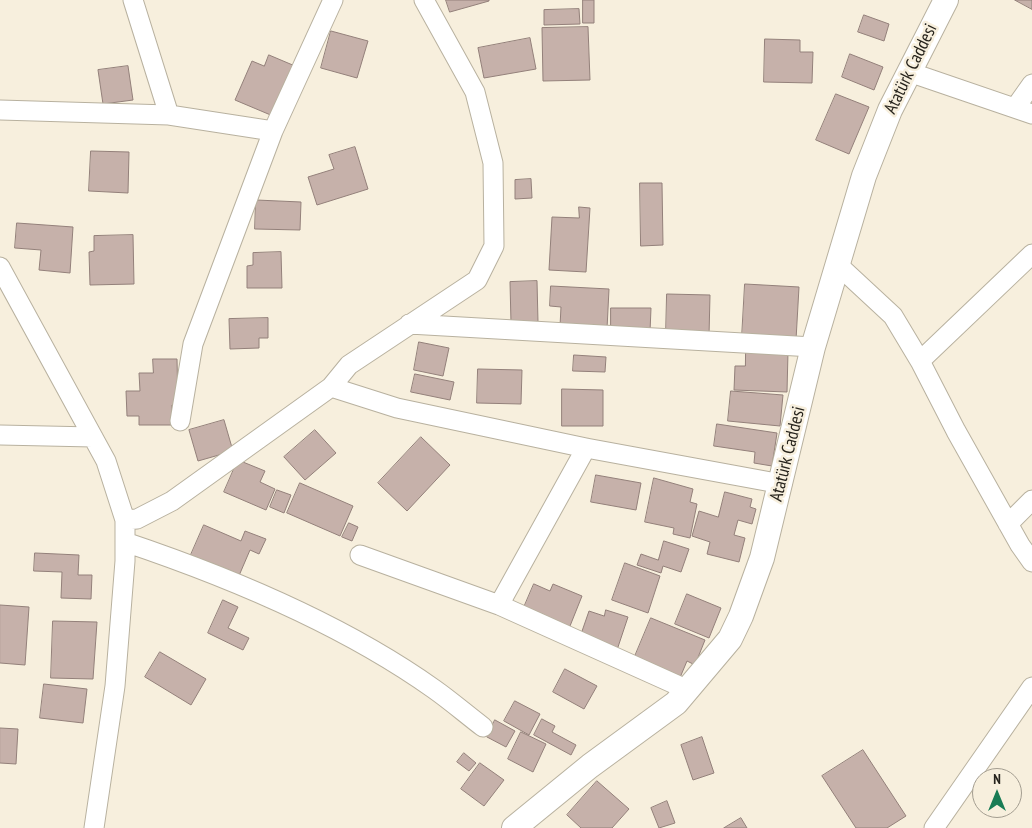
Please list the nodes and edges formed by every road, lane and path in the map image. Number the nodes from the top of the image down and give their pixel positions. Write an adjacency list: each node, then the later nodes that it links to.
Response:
1 (133, 0): 9 (street)
2 (333, 0): 10 (street)
3 (424, 0): 14 (street)
4 (946, 0): 5 (street, Atatürk Caddesi)
5 (909, 72): 8 (street); 12 (street, Atatürk Caddesi)
6 (1032, 84): 8 (street)
7 (0, 110): 9 (street)
8 (1024, 111)
9 (169, 115): 10 (street)
10 (272, 131): 18 (street)
11 (1032, 254): 16 (street)
12 (838, 265): 15 (street, Atatürk Caddesi); 16 (street)
13 (0, 267): 20 (street)
14 (409, 324): 15 (street); 17 (street)
15 (814, 348): 22 (street, Atatürk Caddesi)
16 (920, 361): 25 (street)
17 (331, 387): 21 (street); 24 (street)
18 (180, 421)
19 (0, 435): 20 (street)
20 (93, 437): 24 (street)
21 (586, 448): 22 (street); 29 (street)
22 (782, 484): 31 (street, Atatürk Caddesi)
23 (1032, 500): 25 (street)
24 (125, 520): 26 (street)
25 (1008, 524): 28 (street)
26 (125, 542): 32 (street); 33 (street)
27 (360, 555): 29 (street)
28 (1032, 562)
29 (499, 605): 31 (street)
30 (1032, 687): 35 (street)
31 (688, 690): 34 (street, Atatürk Caddesi)
32 (482, 727)
33 (94, 828)
34 (514, 828)
35 (934, 828)

